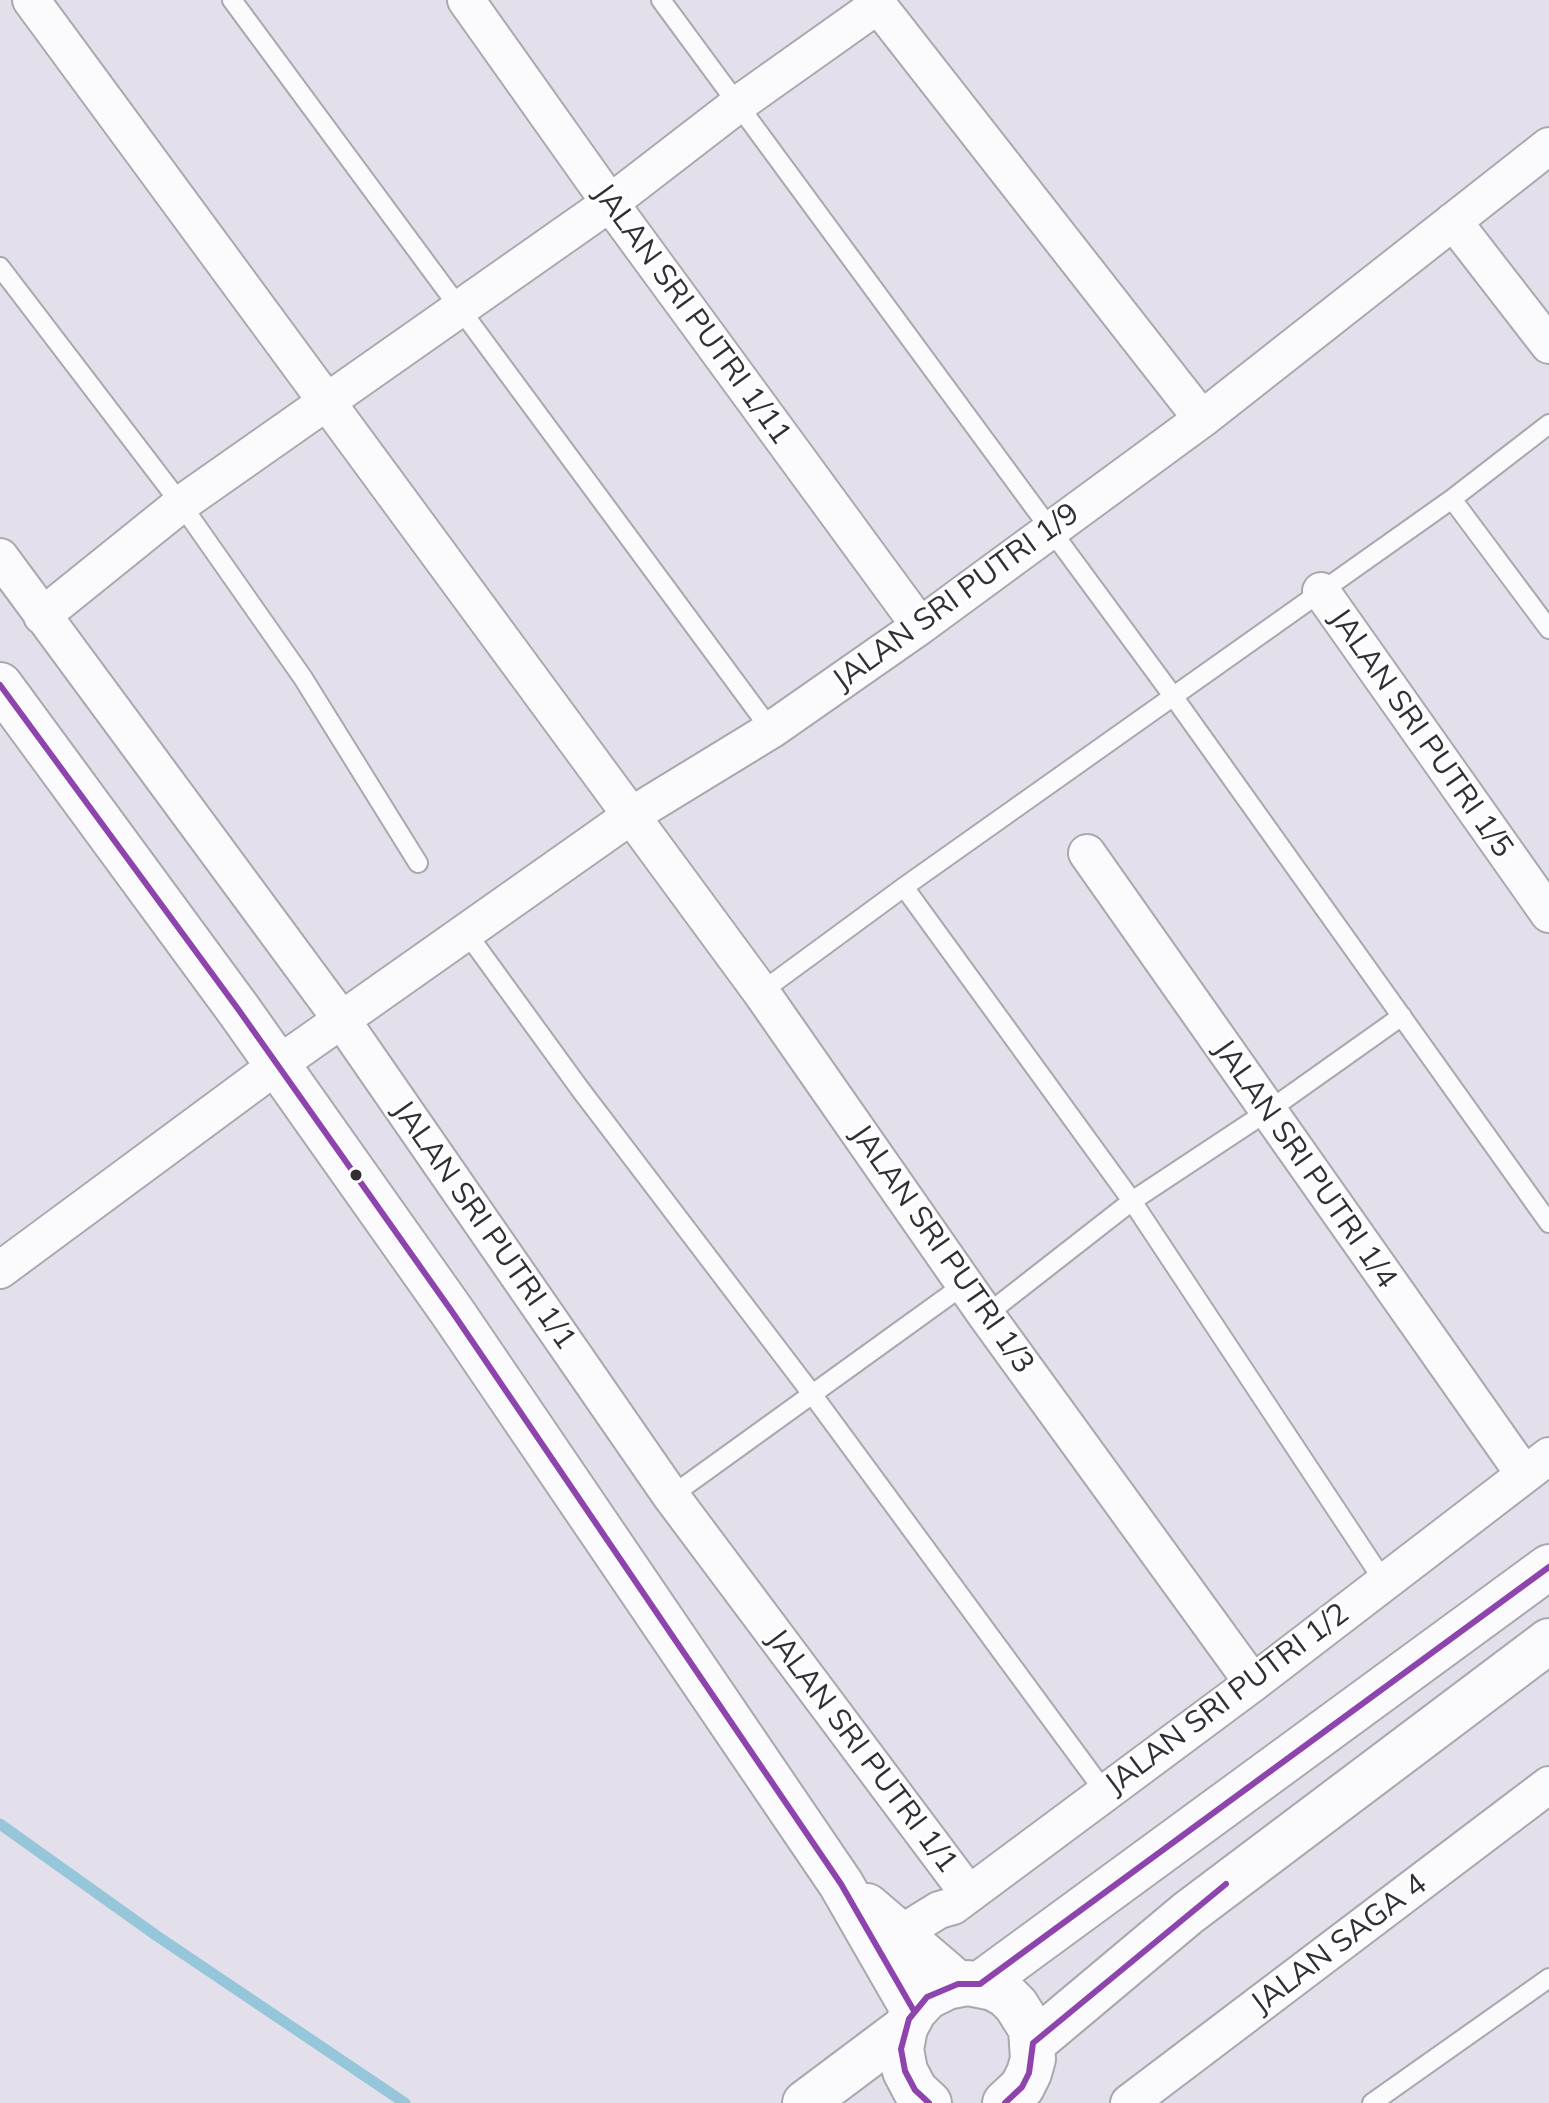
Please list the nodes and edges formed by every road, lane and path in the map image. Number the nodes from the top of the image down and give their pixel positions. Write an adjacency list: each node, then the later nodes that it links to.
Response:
1 (31, 0): 13 (street, JALAN SRI PUTRI 1/3)
2 (232, 0): 11 (lane)
3 (466, 0): 8 (street, JALAN SRI PUTRI 1/11)
4 (661, 0): 6 (lane)
5 (876, 3): 6 (street); 14 (street)
6 (737, 105): 8 (street); 18 (lane)
7 (1549, 146): 9 (street, JALAN SRI PUTRI 1/9)
8 (610, 203): 11 (street); 22 (street, JALAN SRI PUTRI 1/11)
9 (1453, 221): 12 (street); 14 (street, JALAN SRI PUTRI 1/9)
10 (0, 267): 17 (lane)
11 (458, 310): 13 (street); 26 (lane)
12 (1549, 345)
13 (326, 405): 17 (street); 27 (street, JALAN SRI PUTRI 1/3)
14 (1202, 419): 18 (street, JALAN SRI PUTRI 1/9)
15 (1549, 424): 16 (lane)
16 (1452, 499): 20 (lane); 23 (lane)
17 (181, 504): 21 (street); 29 (lane)
18 (1051, 529): 22 (street, JALAN SRI PUTRI 1/9); 25 (lane)
19 (0, 557): 21 (street, JALAN SRI PUTRI 1/1)
20 (1321, 591): 25 (lane); 31 (street, JALAN SRI PUTRI 1/5)
21 (42, 616): 35 (street, JALAN SRI PUTRI 1/1)
22 (920, 626): 26 (street, JALAN SRI PUTRI 1/9)
23 (1549, 629)
24 (0, 685): 36 (main road)
25 (1173, 696): 30 (lane); 34 (lane)
26 (771, 730): 27 (street, JALAN SRI PUTRI 1/9)
27 (632, 815): 32 (street, JALAN SRI PUTRI 1/9); 33 (street, JALAN SRI PUTRI 1/3)
28 (1087, 853): 37 (street, JALAN SRI PUTRI 1/4)
29 (418, 863)
30 (904, 887): 33 (lane); 38 (lane)
31 (1548, 909)
32 (466, 932): 35 (street, JALAN SRI PUTRI 1/9); 43 (lane)
33 (761, 992): 41 (street, JALAN SRI PUTRI 1/3)
34 (1402, 1016): 37 (lane); 39 (lane)
35 (341, 1019): 36 (street, JALAN SRI PUTRI 1/9); 45 (street, JALAN SRI PUTRI 1/1)
36 (276, 1066): 40 (street, JALAN SRI PUTRI 1/9); 52 (main road)
37 (1268, 1111): 38 (lane); 44 (street, JALAN SRI PUTRI 1/4)
38 (1132, 1201): 42 (lane); 47 (lane)
39 (1549, 1223)
40 (0, 1270)
41 (965, 1284): 42 (street, JALAN SRI PUTRI 1/3); 43 (lane)
42 (986, 1315): 49 (street, JALAN SRI PUTRI 1/3)
43 (812, 1394): 45 (lane); 50 (lane)
44 (1536, 1465): 47 (street, JALAN SRI PUTRI 1/2)
45 (671, 1496): 53 (street, JALAN SRI PUTRI 1/1)
46 (1549, 1567): 56 (main road)
47 (1383, 1580): 49 (street, JALAN SRI PUTRI 1/2)
48 (1549, 1641): 58 (main road)
49 (1253, 1683): 50 (street, JALAN SRI PUTRI 1/2)
50 (1104, 1791): 53 (street, JALAN SRI PUTRI 1/2)
51 (1543, 1802): 62 (street, JALAN SAGA 4)
52 (841, 1884): 54 (main road); 57 (main road)
53 (968, 1893): 54 (street, JALAN SRI PUTRI 1/2)
54 (900, 1934): 56 (main road)
55 (1549, 1978): 63 (lane)
56 (969, 1984): 57 (main road); 58 (main road)
57 (910, 2019): 60 (main road); 61 (main road)
58 (1033, 2043): 59 (main road)
59 (1011, 2101)
60 (805, 2103)
61 (929, 2103)
62 (1129, 2103)
63 (1372, 2103)

